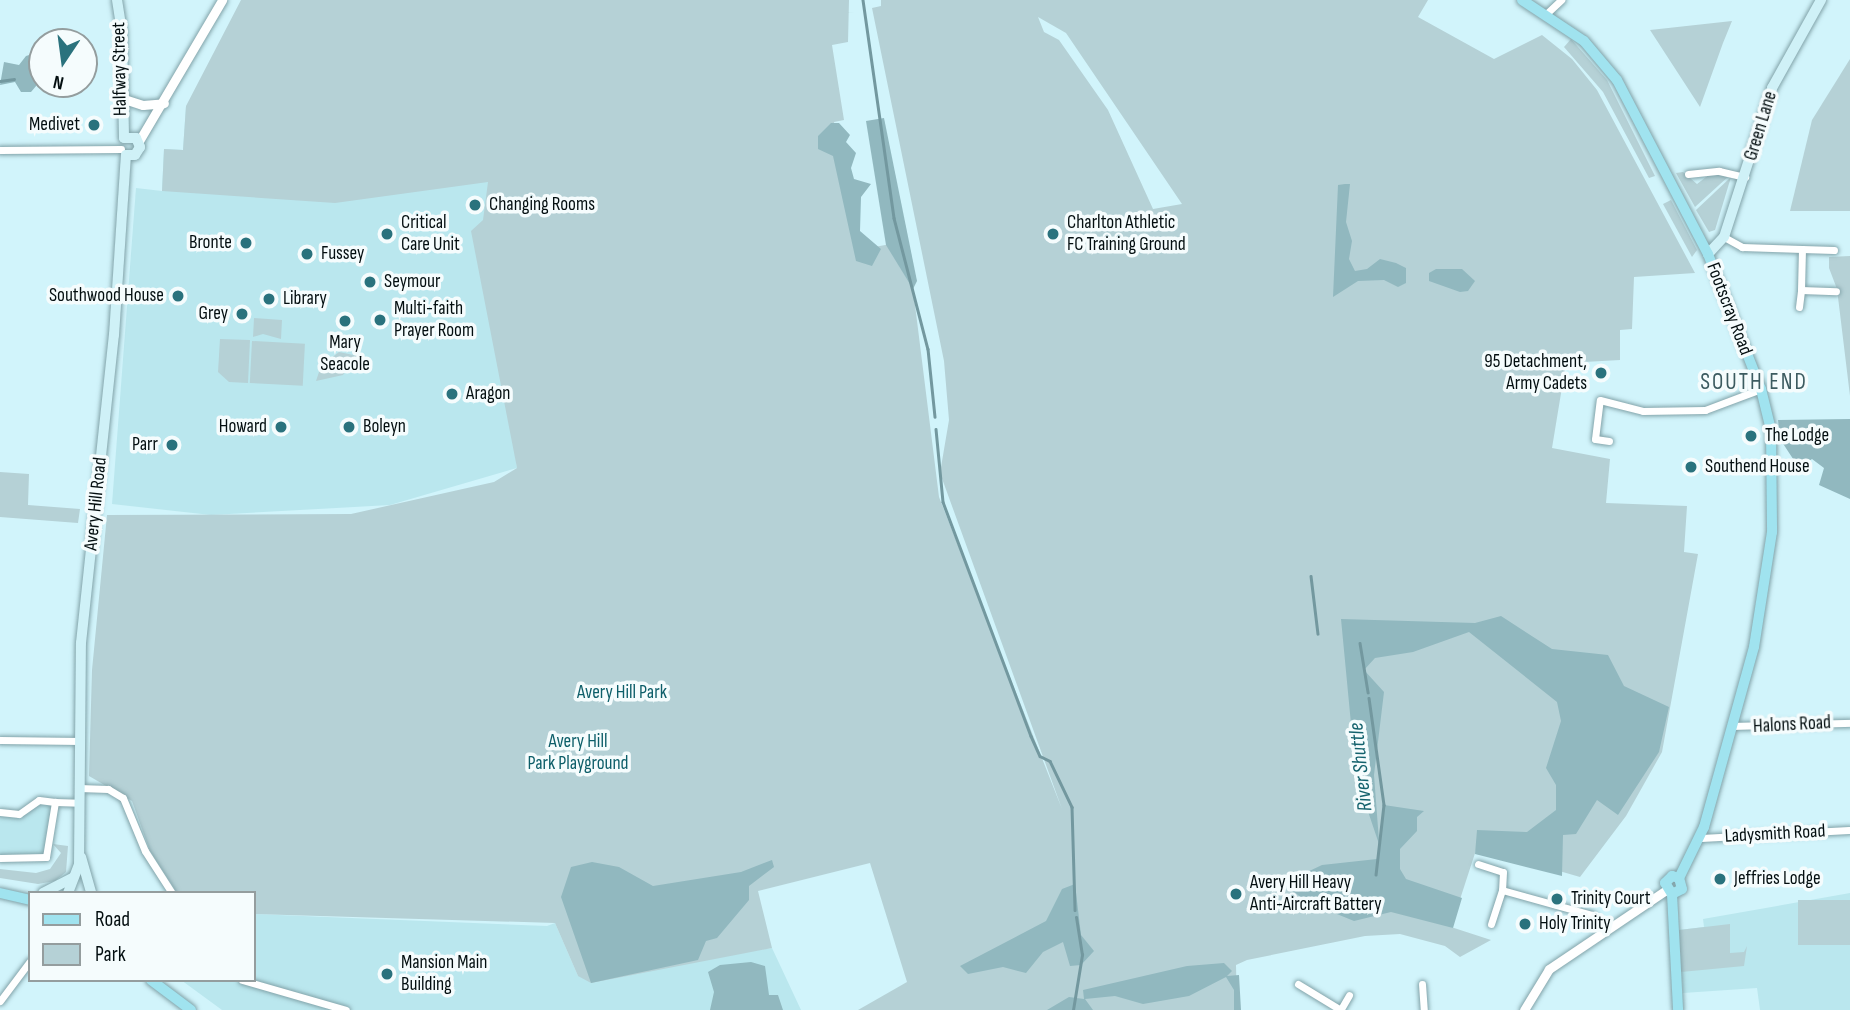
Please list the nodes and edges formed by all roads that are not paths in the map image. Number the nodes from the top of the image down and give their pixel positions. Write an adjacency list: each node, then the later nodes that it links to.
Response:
1 (117, 0): 7 (main road, Halfway Street)
2 (222, 0): 8 (street)
3 (1522, 0): 6 (main road, Footscray Road)
4 (1561, 0): 6 (street)
5 (1821, 0): 14 (main road, Green Lane)
6 (1546, 14): 18 (main road, Footscray Road)
7 (121, 98): 8 (street); 9 (main road, Halfway Street)
8 (164, 103): 10 (street)
9 (124, 138): 10 (main road); 12 (main road, Halfway Street)
10 (139, 141): 12 (main road)
11 (0, 150): 12 (street)
12 (123, 152): 27 (main road, Avery Hill Road)
13 (1688, 174): 14 (street)
14 (1745, 177): 15 (main road, Green Lane)
15 (1724, 237): 16 (street); 18 (main road, Green Lane)
16 (1801, 249): 17 (street); 19 (street)
17 (1834, 250)
18 (1707, 254): 22 (main road, Footscray Road)
19 (1801, 290): 20 (street); 21 (street)
20 (1836, 291)
21 (1799, 307)
22 (1760, 389): 23 (street); 25 (main road, Footscray Road)
23 (1609, 441)
24 (1850, 723): 25 (street, Halons Road)
25 (1734, 726): 33 (main road, Footscray Road)
26 (0, 740): 27 (street)
27 (79, 741): 28 (main road, Avery Hill Road)
28 (79, 788): 30 (main road, Avery Hill Road); 42 (street)
29 (55, 802): 30 (street); 31 (street); 35 (street)
30 (79, 803): 34 (main road, Avery Hill Road)
31 (0, 812)
32 (1850, 830): 33 (street, Ladysmith Road)
33 (1700, 838): 43 (main road, Footscray Road)
34 (79, 853): 37 (main road, Avery Hill Road); 41 (main road, Avery Hill Road)
35 (0, 858)
36 (1478, 864): 38 (street)
37 (75, 876): 39 (main road); 40 (main road, Avery Hill Road)
38 (1502, 890): 46 (street); 47 (street)
39 (47, 891)
40 (69, 891)
41 (90, 891)
42 (171, 891)
43 (1669, 892): 47 (street); 60 (main road)
44 (0, 893): 45 (main road)
45 (28, 899)
46 (1491, 924)
47 (1604, 929): 59 (street)
48 (28, 964): 54 (street)
49 (154, 982): 55 (main road)
50 (249, 982): 56 (street)
51 (1298, 984): 57 (street)
52 (1422, 984): 58 (street)
53 (1349, 995): 57 (street)
54 (0, 1001)
55 (191, 1010)
56 (346, 1010)
57 (1341, 1010)
58 (1424, 1010)
59 (1524, 1010)
60 (1678, 1010)

